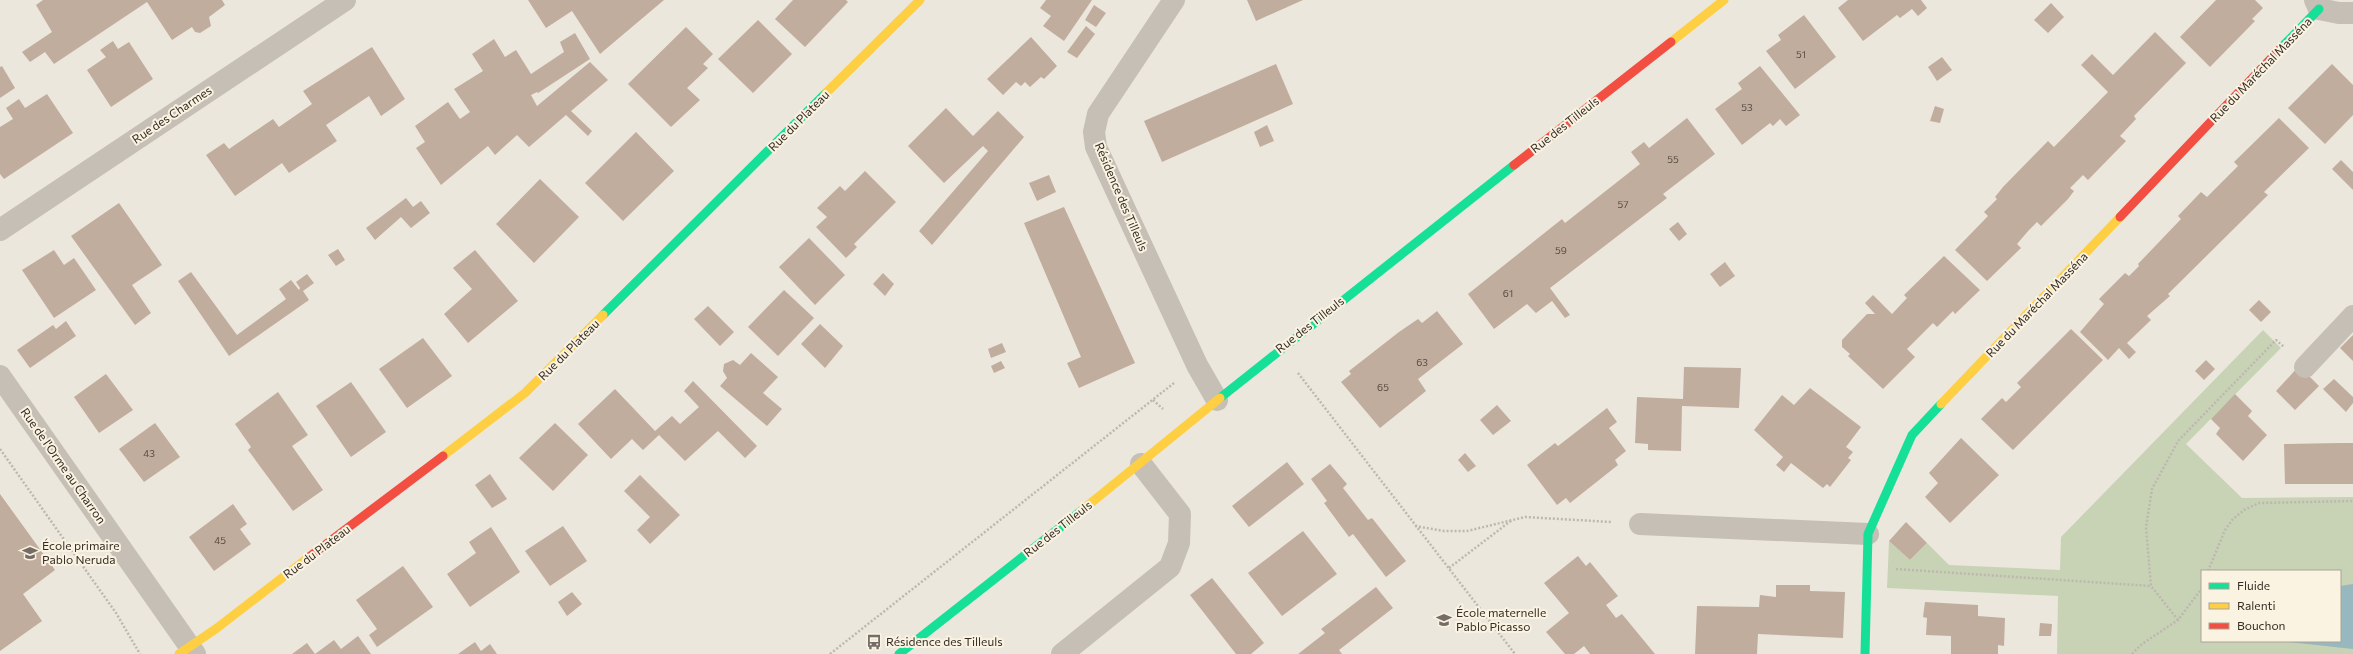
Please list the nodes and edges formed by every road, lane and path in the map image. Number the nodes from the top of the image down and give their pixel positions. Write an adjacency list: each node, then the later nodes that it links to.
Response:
1 (345, 0): 7 (street, Rue des Charmes)
2 (920, 0): 27 (street, Rue du Plateau)
3 (1174, 0): 10 (street, Résidence des Tilleuls)
4 (1724, 0): 9 (street, Rue des Tilleuls)
5 (2317, 4): 6 (street); 20 (street, Rue du Maréchal Masséna)
6 (2353, 13)
7 (0, 230)
8 (2353, 316): 11 (street)
9 (1280, 349): 13 (street, Rue des Tilleuls); 19 (path)
10 (1197, 366): 13 (street, Résidence des Tilleuls); 29 (path)
11 (2305, 367): 24 (path)
12 (0, 376): 27 (street, Rue de l'Orme au Charron)
13 (1217, 400): 15 (street, Rue des Tilleuls)
14 (0, 449): 28 (path)
15 (1141, 464): 30 (street, Rue des Tilleuls); 31 (street)
16 (2353, 501): 23 (path)
17 (1514, 518): 18 (path); 19 (path); 22 (path)
18 (1640, 524): 20 (street)
19 (1414, 526): 22 (path)
20 (1868, 534): 21 (street, Rue du Maréchal Masséna)
21 (1867, 567): 24 (path); 33 (street, Rue du Maréchal Masséna)
22 (1449, 568): 32 (path)
23 (2208, 570)
24 (2151, 586): 26 (path)
25 (2201, 589): 26 (path)
26 (2178, 620): 34 (path)
27 (188, 652)
28 (140, 654)
29 (830, 654)
30 (899, 654)
31 (1062, 654)
32 (1515, 654)
33 (1865, 654)
34 (2132, 654)

